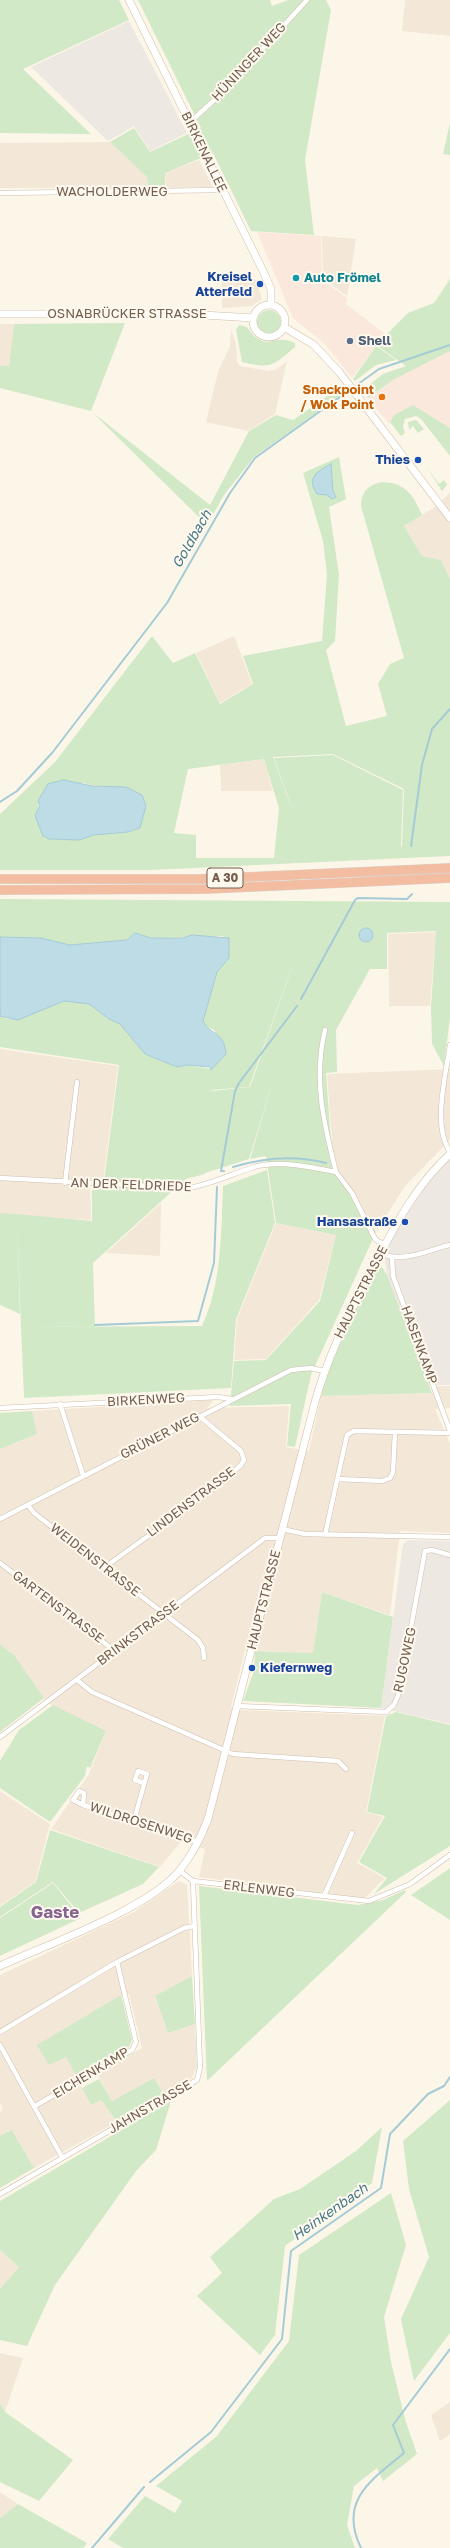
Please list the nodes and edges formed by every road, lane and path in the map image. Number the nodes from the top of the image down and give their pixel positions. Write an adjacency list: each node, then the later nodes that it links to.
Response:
1 (129, 0): 3 (street, BIRKENALLEE)
2 (307, 0): 3 (street, HÜNINGER WEG)
3 (190, 122): 4 (street, BIRKENALLEE)
4 (223, 190): 5 (street, WACHOLDERWEG); 6 (street, BIRKENALLEE)
5 (0, 193)
6 (271, 305): 8 (street); 9 (street)
7 (0, 314): 8 (street, OSNABRÜCKER STRASSE)
8 (253, 318): 9 (street)
9 (286, 328): 10 (street)
10 (450, 518)
11 (450, 868): 12 (highway, A 30)
12 (0, 879)
13 (445, 879): 14 (highway); 15 (highway, A 30)
14 (450, 883)
15 (0, 890)
16 (325, 1030): 20 (street)
17 (450, 1045): 19 (street)
18 (77, 1082): 22 (street)
19 (450, 1153): 23 (street, HAUPTSTRASSE)
20 (336, 1172): 22 (street, AN DER FELDRIEDE); 23 (street)
21 (0, 1178): 22 (street, AN DER FELDRIEDE)
22 (65, 1183)
23 (385, 1245): 25 (street, HAUPTSTRASSE)
24 (450, 1245): 26 (street)
25 (381, 1253): 26 (street); 27 (street, HAUPTSTRASSE)
26 (392, 1258): 33 (street, HASENKAMP)
27 (324, 1371): 28 (street, GRÜNER WEG); 38 (street, HAUPTSTRASSE)
28 (232, 1399): 29 (street, BIRKENWEG); 31 (street, GRÜNER WEG)
29 (60, 1404): 30 (street, BIRKENWEG); 34 (street)
30 (0, 1408)
31 (199, 1416): 34 (street, GRÜNER WEG); 44 (street, LINDENSTRASSE)
32 (395, 1432): 33 (street, HASENKAMP); 35 (street, HASENKAMP); 35 (street)
33 (450, 1432)
34 (83, 1475): 36 (street, GRÜNER WEG)
35 (338, 1479): 39 (street, HASENKAMP)
36 (28, 1504): 37 (street, GRÜNER WEG); 44 (street, WEIDENSTRASSE)
37 (0, 1519)
38 (282, 1529): 39 (street); 41 (street, HAUPTSTRASSE)
39 (325, 1534): 40 (street)
40 (450, 1537)
41 (280, 1538): 45 (street, BRINKSTRASSE); 49 (street, HAUPTSTRASSE)
42 (450, 1555): 49 (street, RUGOWEG)
43 (0, 1563): 46 (street, GARTENSTRASSE)
44 (105, 1568): 45 (street, WEIDENSTRASSE)
45 (164, 1614): 46 (street, BRINKSTRASSE); 47 (street)
46 (115, 1651): 48 (street, BRINKSTRASSE)
47 (204, 1658)
48 (76, 1680): 50 (street, BRINKSTRASSE); 51 (street)
49 (236, 1706): 51 (street, HAUPTSTRASSE)
50 (0, 1737)
51 (225, 1751): 52 (street); 57 (street, HAUPTSTRASSE)
52 (346, 1769)
53 (144, 1783): 55 (street)
54 (83, 1805): 55 (street, WILDROSENWEG)
55 (134, 1820): 57 (street, WILDROSENWEG)
56 (352, 1833): 61 (street)
57 (198, 1842): 59 (street, HAUPTSTRASSE)
58 (450, 1855): 61 (street, ERLENWEG)
59 (180, 1871): 60 (street); 64 (street, HAUPTSTRASSE)
60 (193, 1881): 61 (street, ERLENWEG); 62 (street, JAHNSTRASSE)
61 (324, 1896)
62 (194, 1926): 63 (street); 68 (street, JAHNSTRASSE)
63 (117, 1962): 65 (street); 67 (street, EICHENKAMP)
64 (0, 1966)
65 (0, 2032)
66 (0, 2045): 67 (street)
67 (35, 2106): 68 (street)
68 (62, 2157): 69 (street, JAHNSTRASSE)
69 (0, 2194)

